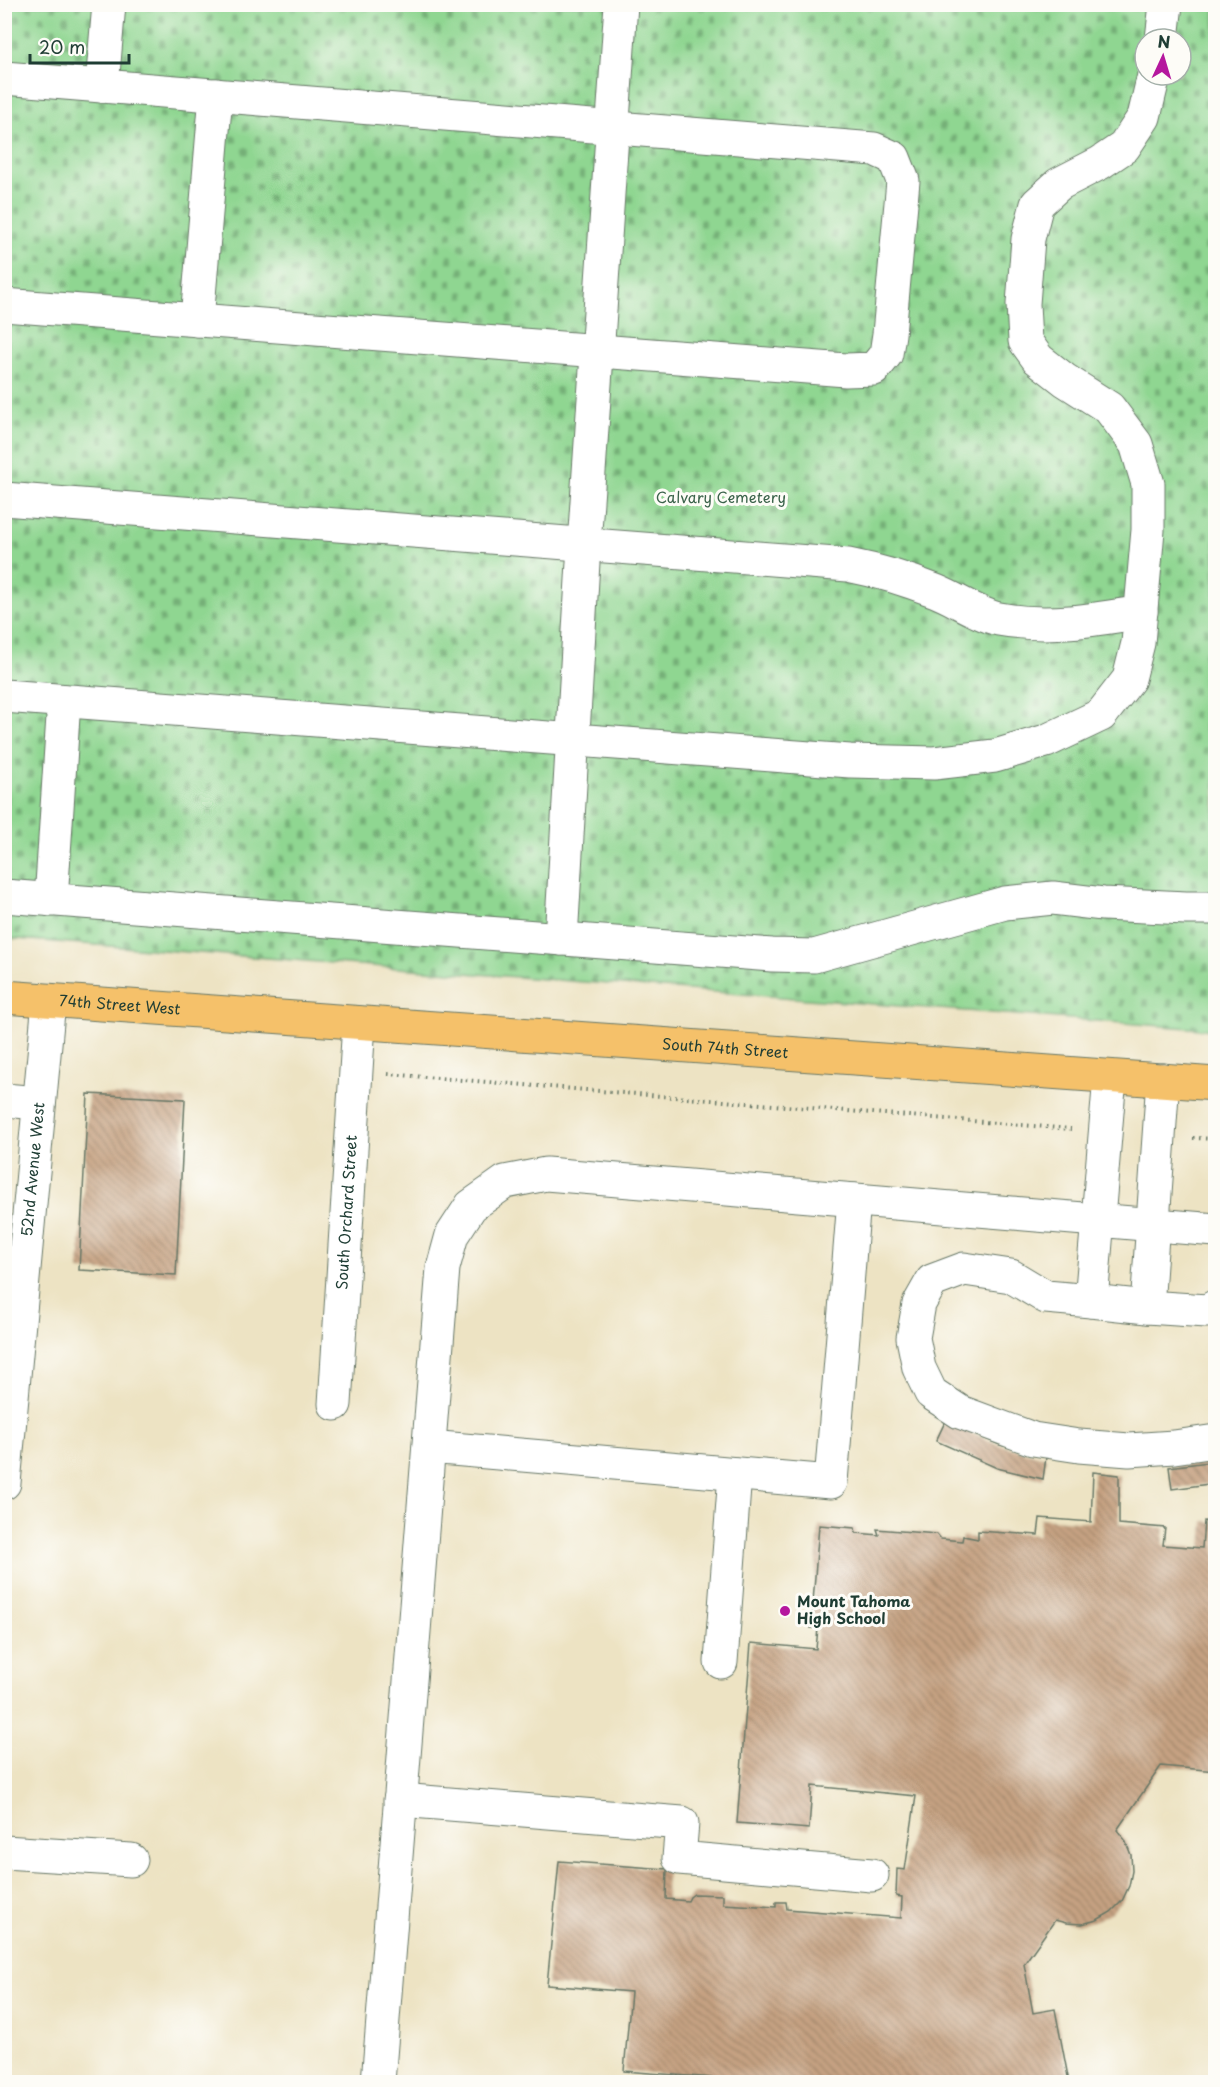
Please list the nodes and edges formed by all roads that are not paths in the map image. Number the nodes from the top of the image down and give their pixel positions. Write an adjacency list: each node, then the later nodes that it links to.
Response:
1 (109, 4): 6 (street)
2 (621, 4): 9 (street)
3 (1166, 4): 4 (street)
4 (1163, 27)
5 (4, 78): 6 (street)
6 (102, 86): 8 (street)
7 (1151, 87): 15 (street)
8 (216, 95): 9 (street); 11 (street)
9 (612, 127): 12 (street); 12 (street)
10 (4, 305): 11 (street)
11 (197, 320): 12 (street)
12 (598, 351): 14 (street)
13 (4, 499): 14 (street)
14 (584, 544): 15 (street); 18 (street)
15 (1141, 612): 18 (street)
16 (4, 696): 17 (street)
17 (64, 701): 18 (street); 20 (street)
18 (574, 740): 22 (street)
19 (4, 896): 20 (street)
20 (51, 900): 22 (street)
21 (1215, 908): 22 (street)
22 (561, 939)
23 (4, 997): 24 (main road, 74th Street West)
24 (49, 1001): 25 (main road, 74th Street West); 31 (street, 52nd Avenue West)
25 (233, 1015): 26 (main road, South 74th Street)
26 (359, 1023): 27 (main road, South 74th Street); 39 (street, South Orchard Street)
27 (1110, 1077): 28 (main road, South 74th Street); 33 (street)
28 (1163, 1080): 29 (main road, South 74th Street); 34 (street)
29 (1215, 1084)
30 (4, 1100): 31 (street)
31 (39, 1103): 43 (street, 52nd Avenue West)
32 (854, 1200): 33 (street); 41 (street); 42 (street)
33 (1098, 1219): 34 (street); 36 (street)
34 (1153, 1224): 35 (street); 38 (street)
35 (1215, 1230)
36 (1091, 1301): 38 (street); 40 (street)
37 (1215, 1306): 38 (street)
38 (1147, 1307)
39 (335, 1404)
40 (1215, 1440)
41 (429, 1448): 42 (street); 45 (street)
42 (735, 1474): 44 (street)
43 (5, 1480)
44 (722, 1662)
45 (400, 1800): 48 (street); 49 (street)
46 (4, 1852): 47 (street)
47 (131, 1860)
48 (872, 1875)
49 (378, 2082)

